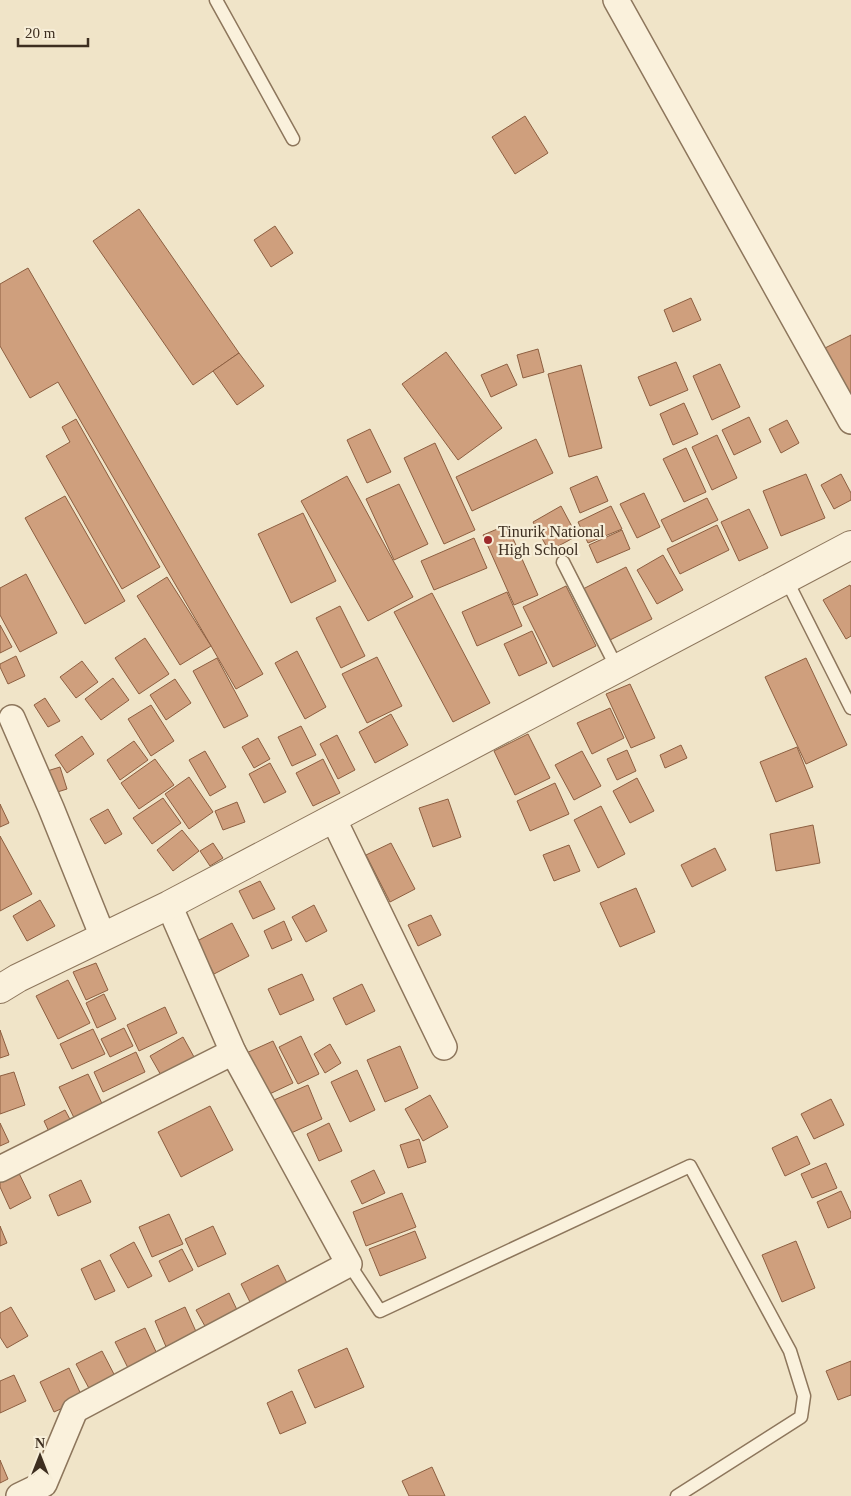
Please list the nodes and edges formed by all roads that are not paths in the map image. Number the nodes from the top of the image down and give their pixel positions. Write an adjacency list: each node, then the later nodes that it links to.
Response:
1 (216, 0): 3 (lane)
2 (616, 0): 4 (street)
3 (293, 139)
4 (851, 421)
5 (851, 545): 7 (street)
6 (563, 562): 8 (lane)
7 (786, 579): 8 (street); 9 (lane)
8 (617, 668): 11 (street)
9 (851, 708)
10 (12, 718): 13 (street)
11 (332, 818): 12 (street); 15 (street)
12 (169, 906): 13 (street); 16 (street)
13 (103, 937): 14 (street)
14 (0, 989)
15 (444, 1047)
16 (233, 1052): 17 (street); 18 (street)
17 (0, 1169)
18 (349, 1264): 19 (street); 20 (lane)
19 (19, 1496)
20 (677, 1496)

